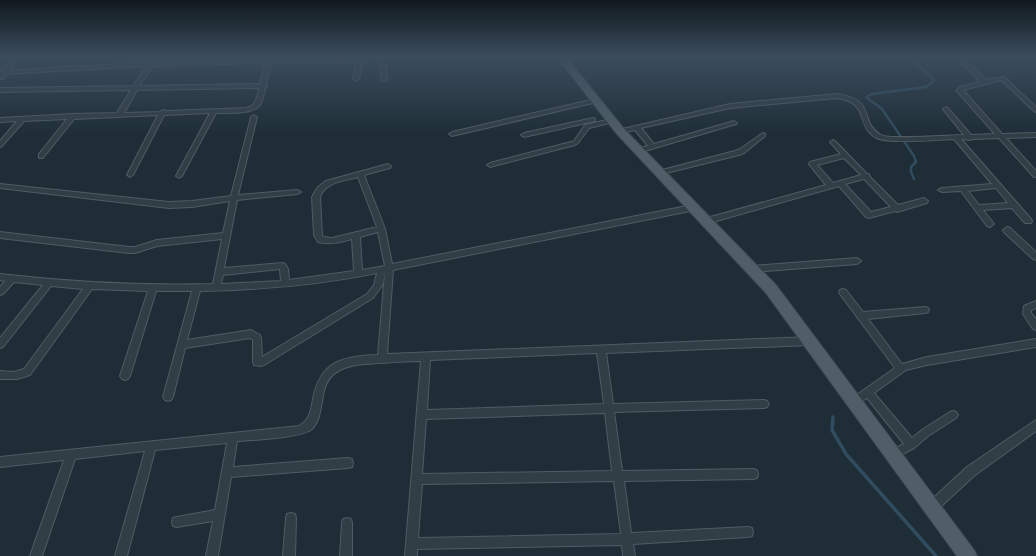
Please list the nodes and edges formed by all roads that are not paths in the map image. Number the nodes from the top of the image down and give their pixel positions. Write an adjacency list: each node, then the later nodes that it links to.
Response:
1 (138, 83): 7 (street)
2 (265, 83): 6 (street)
3 (581, 83): 9 (main road)
4 (981, 83): 27 (street)
5 (1008, 83): 11 (street)
6 (264, 86): 7 (street); 12 (street)
7 (135, 88): 8 (street); 14 (street)
8 (0, 90)
9 (595, 102): 18 (main road); 23 (street)
10 (946, 109): 29 (street)
11 (1036, 110)
12 (214, 111): 13 (street); 42 (street)
13 (163, 112): 14 (street); 40 (street)
14 (120, 114): 15 (street)
15 (73, 116): 17 (street); 34 (street)
16 (254, 117): 51 (street)
17 (22, 119): 19 (street); 31 (street)
18 (609, 119): 22 (main road); 24 (street); 36 (street)
19 (0, 120)
20 (734, 123): 32 (street)
21 (636, 128): 22 (street); 28 (street); 32 (street)
22 (620, 131): 33 (main road)
23 (452, 134)
24 (524, 135)
25 (763, 135): 38 (street)
26 (1036, 135): 27 (street)
27 (1000, 137): 29 (street); 41 (street)
28 (956, 138): 29 (street); 47 (street)
29 (970, 138)
30 (833, 142): 35 (street)
31 (0, 145)
32 (653, 147): 33 (street)
33 (638, 151): 38 (main road)
34 (41, 156)
35 (846, 156): 43 (street); 46 (street)
36 (490, 165)
37 (388, 166): 39 (street)
38 (658, 173): 54 (main road)
39 (360, 174): 60 (street); 63 (street)
40 (130, 175)
41 (1036, 175)
42 (179, 176)
43 (867, 176): 44 (street); 56 (street)
44 (841, 184): 46 (street); 56 (street)
45 (0, 186): 51 (street)
46 (831, 186): 57 (street)
47 (997, 186): 48 (street); 53 (street)
48 (962, 188): 49 (street); 55 (street)
49 (942, 190)
50 (297, 192): 51 (street)
51 (234, 198): 64 (street)
52 (924, 201): 56 (street)
53 (1014, 205): 55 (street); 58 (street)
54 (692, 208): 57 (main road); 67 (street)
55 (977, 208): 59 (street)
56 (897, 209)
57 (706, 221): 68 (main road)
58 (1028, 221)
59 (990, 224)
60 (381, 229): 63 (street); 67 (street)
61 (1007, 230): 65 (street)
62 (0, 235): 64 (street)
63 (356, 235): 70 (street)
64 (226, 236): 69 (street)
65 (1036, 257)
66 (857, 261): 68 (street)
67 (385, 268): 70 (street); 88 (street); 91 (street)
68 (752, 270): 85 (main road)
69 (219, 272): 74 (street); 78 (street)
70 (358, 274): 74 (street)
71 (0, 277): 72 (street)
72 (13, 278): 73 (street); 79 (street)
73 (50, 282): 75 (street); 87 (street)
74 (285, 284): 78 (street)
75 (90, 285): 76 (street); 93 (street)
76 (153, 288): 77 (street); 94 (street)
77 (197, 288): 78 (street); 88 (street)
78 (216, 288)
79 (0, 292)
80 (843, 292): 83 (street)
81 (1036, 304): 84 (street)
82 (925, 310): 83 (street)
83 (860, 316): 92 (street)
84 (1036, 326)
85 (810, 341): 89 (street); 97 (main road)
86 (1036, 343): 92 (street)
87 (0, 344)
88 (182, 345): 96 (street)
89 (601, 350): 90 (street); 99 (street)
90 (426, 357): 91 (street); 100 (street)
91 (382, 358): 103 (street)
92 (900, 370): 95 (street)
93 (0, 375)
94 (125, 376)
95 (868, 392): 97 (street); 104 (street)
96 (168, 397)
97 (854, 402): 106 (main road)
98 (764, 404): 99 (street)
99 (609, 408): 100 (street); 112 (street)
100 (422, 415): 113 (street)
101 (953, 415): 104 (street)
102 (1036, 425): 114 (street)
103 (233, 438): 105 (street); 110 (street)
104 (911, 445): 106 (street)
105 (151, 446): 107 (street); 123 (street)
106 (893, 454): 114 (main road)
107 (71, 455): 108 (street); 122 (street)
108 (0, 462)
109 (348, 463): 110 (street)
110 (227, 472): 115 (street)
111 (753, 474): 112 (street)
112 (618, 476): 113 (street); 120 (street)
113 (417, 479): 121 (street)
114 (932, 507): 129 (main road)
115 (219, 515): 117 (street); 124 (street)
116 (291, 518): 125 (street)
117 (177, 522)
118 (347, 522): 126 (street)
119 (748, 532): 120 (street)
120 (626, 539): 121 (street); 128 (street)
121 (412, 544): 127 (street)
122 (36, 556)
123 (122, 556)
124 (212, 556)
125 (289, 556)
126 (346, 556)
127 (411, 556)
128 (629, 556)
129 (968, 556)

